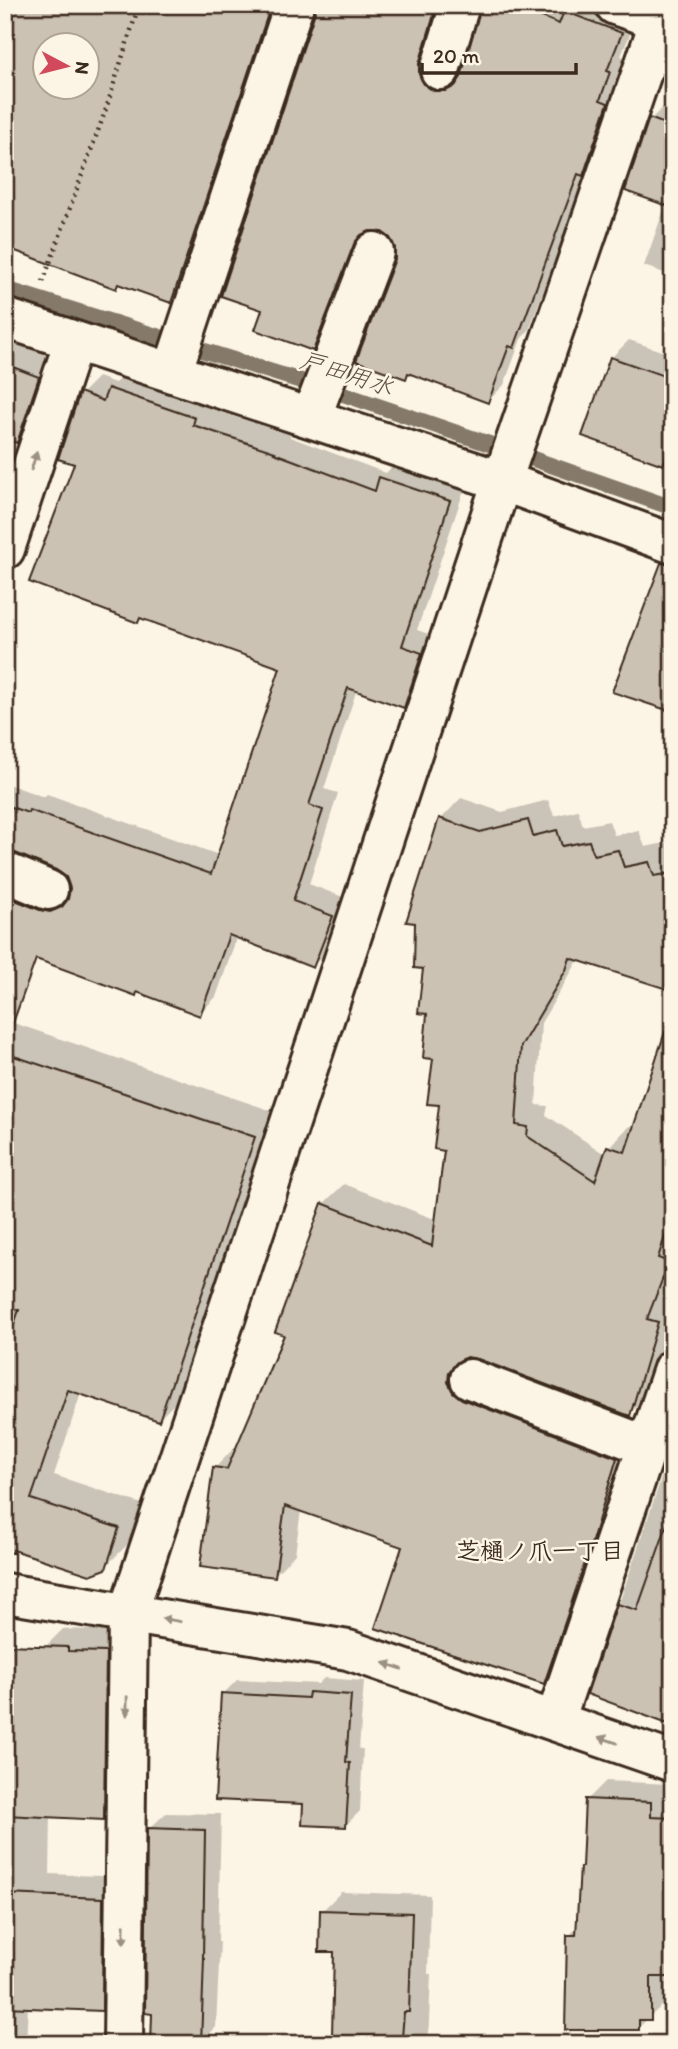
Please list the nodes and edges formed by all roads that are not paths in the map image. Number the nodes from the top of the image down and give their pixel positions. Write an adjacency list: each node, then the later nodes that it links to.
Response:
1 (294, 5): 9 (street)
2 (460, 5): 5 (street)
3 (615, 5): 4 (street)
4 (666, 17): 11 (street)
5 (440, 70)
6 (374, 252): 10 (street)
7 (16, 322): 8 (street)
8 (74, 341): 9 (street); 13 (street, one-way to 8)
9 (172, 373): 10 (street)
10 (311, 418): 11 (street)
11 (502, 481): 12 (street); 20 (street)
12 (673, 544)
13 (5, 549)
14 (5, 872): 15 (street)
15 (48, 890)
16 (673, 1369): 18 (street)
17 (470, 1379): 18 (street)
18 (647, 1446): 21 (street)
19 (5, 1592): 20 (street)
20 (128, 1613): 21 (street, one-way to 20); 23 (street, one-way to 23)
21 (555, 1721): 22 (street, one-way to 21)
22 (673, 1762)
23 (123, 2044)

